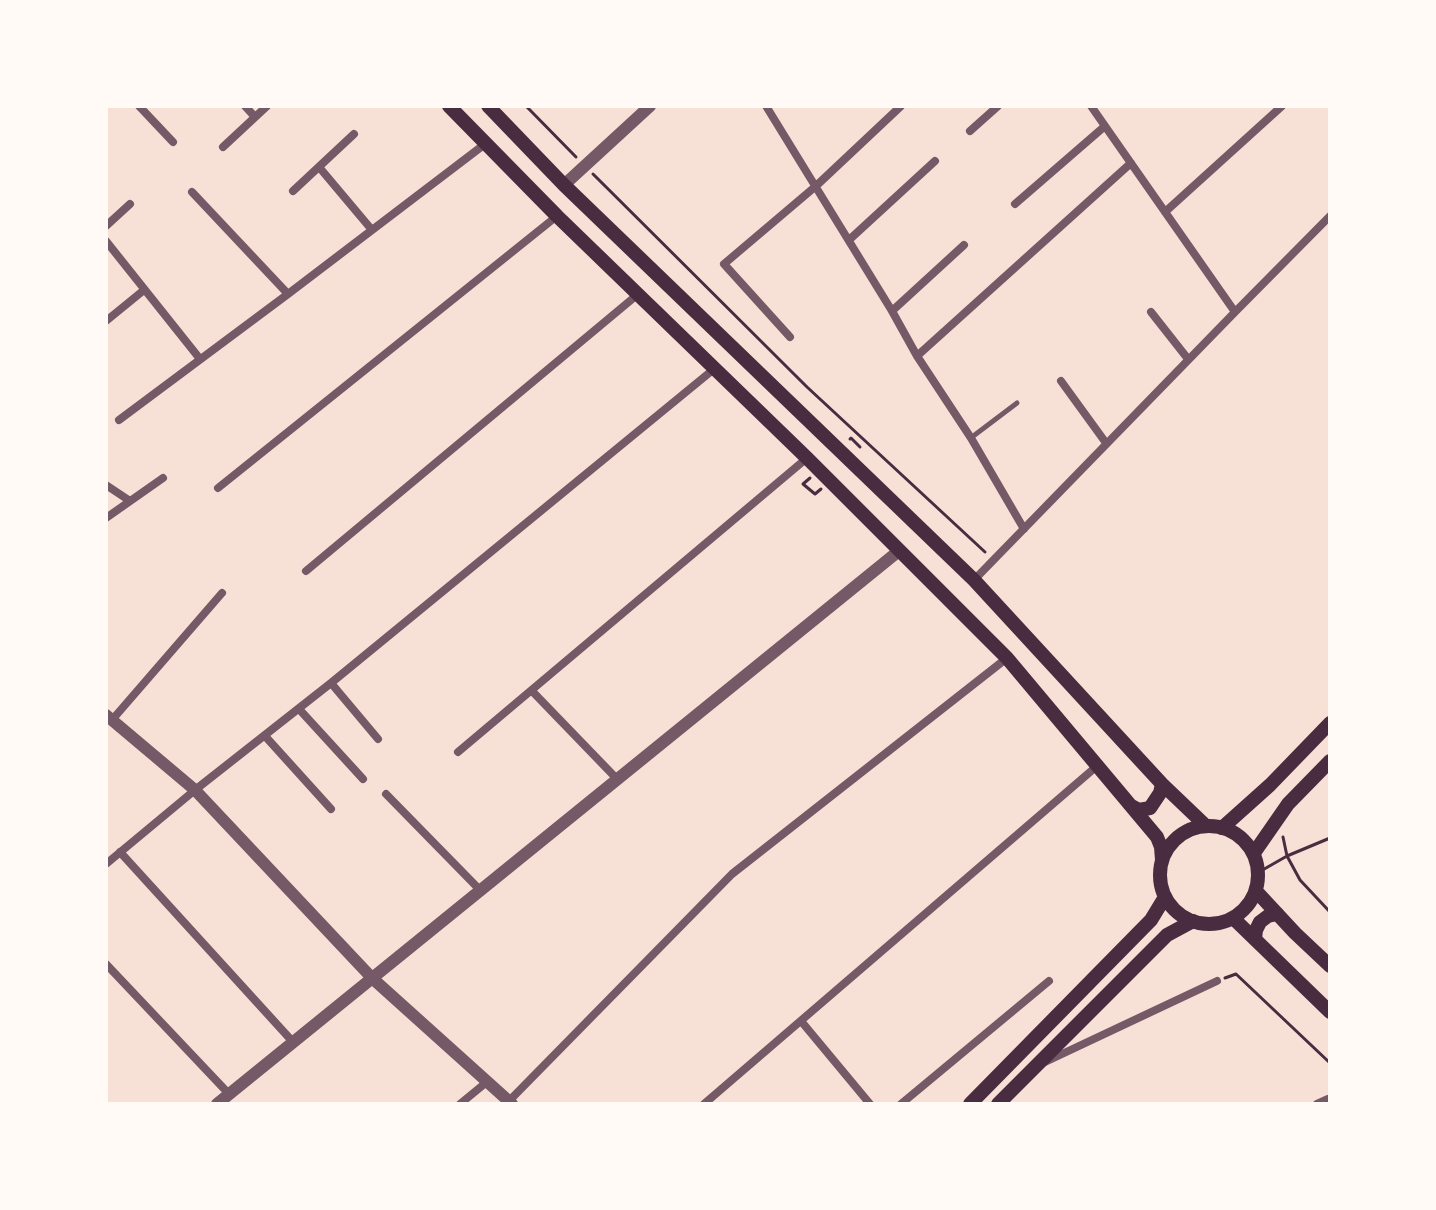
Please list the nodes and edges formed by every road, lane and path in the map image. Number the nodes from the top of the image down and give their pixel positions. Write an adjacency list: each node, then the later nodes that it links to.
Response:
1 (139, 106): 17 (street)
2 (245, 106): 13 (street)
3 (267, 106): 13 (street)
4 (449, 106): 18 (main road)
5 (488, 106): 24 (main road)
6 (526, 106): 22 (path)
7 (766, 106): 25 (street)
8 (901, 106): 25 (street)
9 (998, 106): 15 (street)
10 (1091, 106): 14 (street)
11 (1282, 106): 30 (street)
12 (643, 108): 22 (street)
13 (255, 117): 19 (street)
14 (1105, 126): 21 (street); 29 (street)
15 (970, 131)
16 (354, 134): 23 (street)
17 (173, 142)
18 (485, 144): 31 (main road); 34 (street)
19 (223, 147)
20 (935, 161): 35 (street)
21 (1131, 163): 30 (street); 46 (street)
22 (584, 166): 24 (street); 67 (path)
23 (319, 167): 26 (street); 34 (street)
24 (564, 185): 69 (main road)
25 (816, 186): 35 (street); 45 (street)
26 (293, 191)
27 (192, 192): 39 (street)
28 (130, 204): 33 (street)
29 (1015, 204)
30 (1165, 212): 43 (street)
31 (557, 216): 40 (main road); 61 (street)
32 (1330, 216): 43 (street)
33 (106, 226)
34 (372, 230): 39 (street)
35 (849, 240): 41 (street)
36 (106, 241): 38 (street)
37 (964, 245): 41 (street)
38 (144, 290): 44 (street); 47 (street)
39 (288, 294): 47 (street)
40 (637, 295): 49 (main road); 68 (street)
41 (892, 311): 46 (street)
42 (1151, 312): 48 (street)
43 (1235, 312): 48 (street)
44 (106, 321)
45 (790, 337)
46 (917, 356): 54 (street)
47 (200, 359): 52 (street)
48 (1188, 359): 55 (street)
49 (714, 369): 57 (main road); 72 (street)
50 (1061, 381): 55 (street)
51 (1017, 403): 54 (lane)
52 (119, 420)
53 (851, 438): 56 (path)
54 (971, 438): 65 (street)
55 (1106, 443): 65 (street)
56 (860, 447)
57 (807, 458): 66 (main road); 73 (street)
58 (163, 478): 63 (street)
59 (803, 484): 62 (path)
60 (106, 485): 63 (street)
61 (218, 488)
62 (815, 494)
63 (130, 501): 64 (street)
64 (106, 518)
65 (1024, 529): 67 (street)
66 (900, 550): 71 (main road); 83 (street)
67 (993, 560): 69 (street)
68 (306, 571)
69 (974, 580): 84 (main road)
70 (222, 593): 75 (street)
71 (1007, 658): 81 (main road); 120 (street)
72 (331, 683): 74 (street); 78 (street)
73 (532, 691): 79 (street); 83 (street)
74 (299, 709): 77 (street); 82 (street)
75 (109, 717): 85 (street)
76 (1330, 723): 91 (main road)
77 (265, 736): 85 (street); 88 (street)
78 (378, 739)
79 (458, 752)
80 (1330, 761): 94 (main road)
81 (1097, 766): 87 (main road); 113 (street)
82 (363, 779)
83 (617, 779): 99 (street)
84 (1162, 784): 87 (main road); 89 (main road)
85 (195, 790): 93 (street); 109 (street)
86 (386, 794): 99 (street)
87 (1129, 805): 96 (main road)
88 (331, 809)
89 (1206, 826): 91 (main road); 96 (main road)
90 (1288, 827): 95 (path)
91 (1222, 828): 94 (main road)
92 (1330, 838): 95 (path)
93 (120, 852): 97 (street); 114 (street)
94 (1254, 853): 98 (main road)
95 (1287, 856): 98 (path); 102 (path)
96 (1162, 860): 101 (main road)
97 (106, 864)
98 (1259, 872): 100 (main road)
99 (480, 890): 109 (street)
100 (1256, 891): 103 (main road); 104 (main road)
101 (1165, 897): 105 (main road); 126 (main road)
102 (1330, 912)
103 (1277, 914): 106 (main road); 108 (main road)
104 (1233, 918): 105 (main road); 106 (main road)
105 (1193, 921): 116 (main road)
106 (1255, 939): 112 (main road)
107 (106, 964): 118 (street)
108 (1330, 966)
109 (372, 978): 114 (street); 117 (street)
110 (1049, 981): 125 (street)
111 (1217, 981): 115 (path); 116 (street)
112 (1330, 1012)
113 (801, 1021): 123 (street); 124 (street)
114 (293, 1042): 118 (street)
115 (1330, 1063)
116 (1037, 1066): 127 (main road)
117 (488, 1081): 120 (street); 122 (street)
118 (229, 1094): 121 (street)
119 (1328, 1099): 128 (street)
120 (511, 1103)
121 (217, 1104)
122 (460, 1104)
123 (704, 1104)
124 (870, 1104)
125 (901, 1104)
126 (970, 1104)
127 (998, 1104)
128 (1317, 1104)

